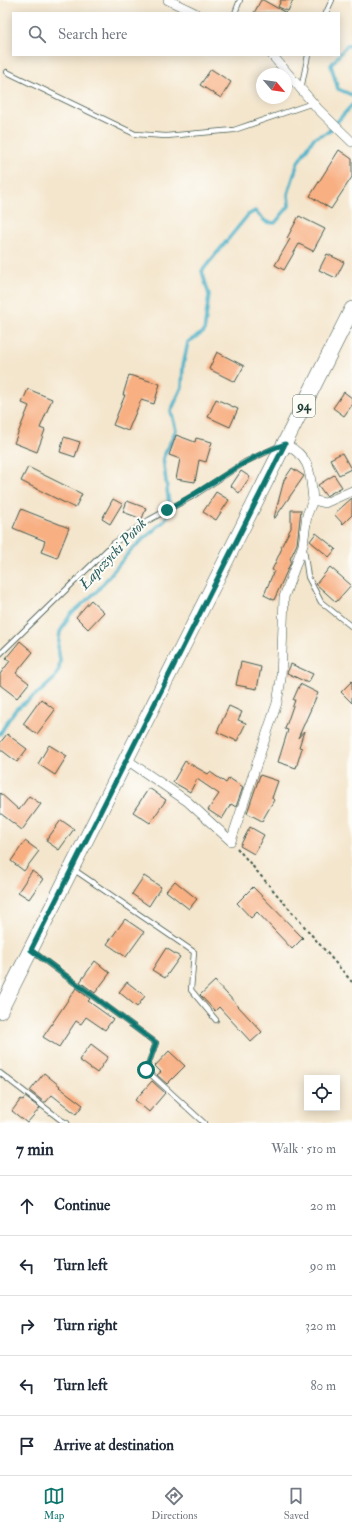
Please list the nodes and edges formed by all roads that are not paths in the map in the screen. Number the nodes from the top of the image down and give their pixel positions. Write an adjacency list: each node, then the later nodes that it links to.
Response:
1 (168, 0): 4 (street)
2 (240, 0): 5 (lane)
3 (332, 0): 6 (lane)
4 (193, 12)
5 (235, 12)
6 (326, 12)
7 (273, 56): 10 (street)
8 (308, 56): 10 (lane)
9 (7, 72): 11 (lane)
10 (301, 89): 11 (street)
11 (313, 103): 12 (street)
12 (352, 142)
13 (352, 309): 14 (main road, 94)
14 (285, 444): 16 (street); 19 (lane); 20 (main road, 94)
15 (352, 492): 16 (street)
16 (313, 500): 17 (street)
17 (303, 545): 18 (lane); 20 (street)
18 (352, 627)
19 (0, 654)
20 (127, 760): 21 (main road, 94)
21 (72, 868): 22 (main road, 94); 24 (lane)
22 (31, 950): 23 (main road, 94); 27 (lane)
23 (0, 1011)
24 (216, 1020)
25 (0, 1072): 26 (lane)
26 (67, 1123)
27 (204, 1123)

